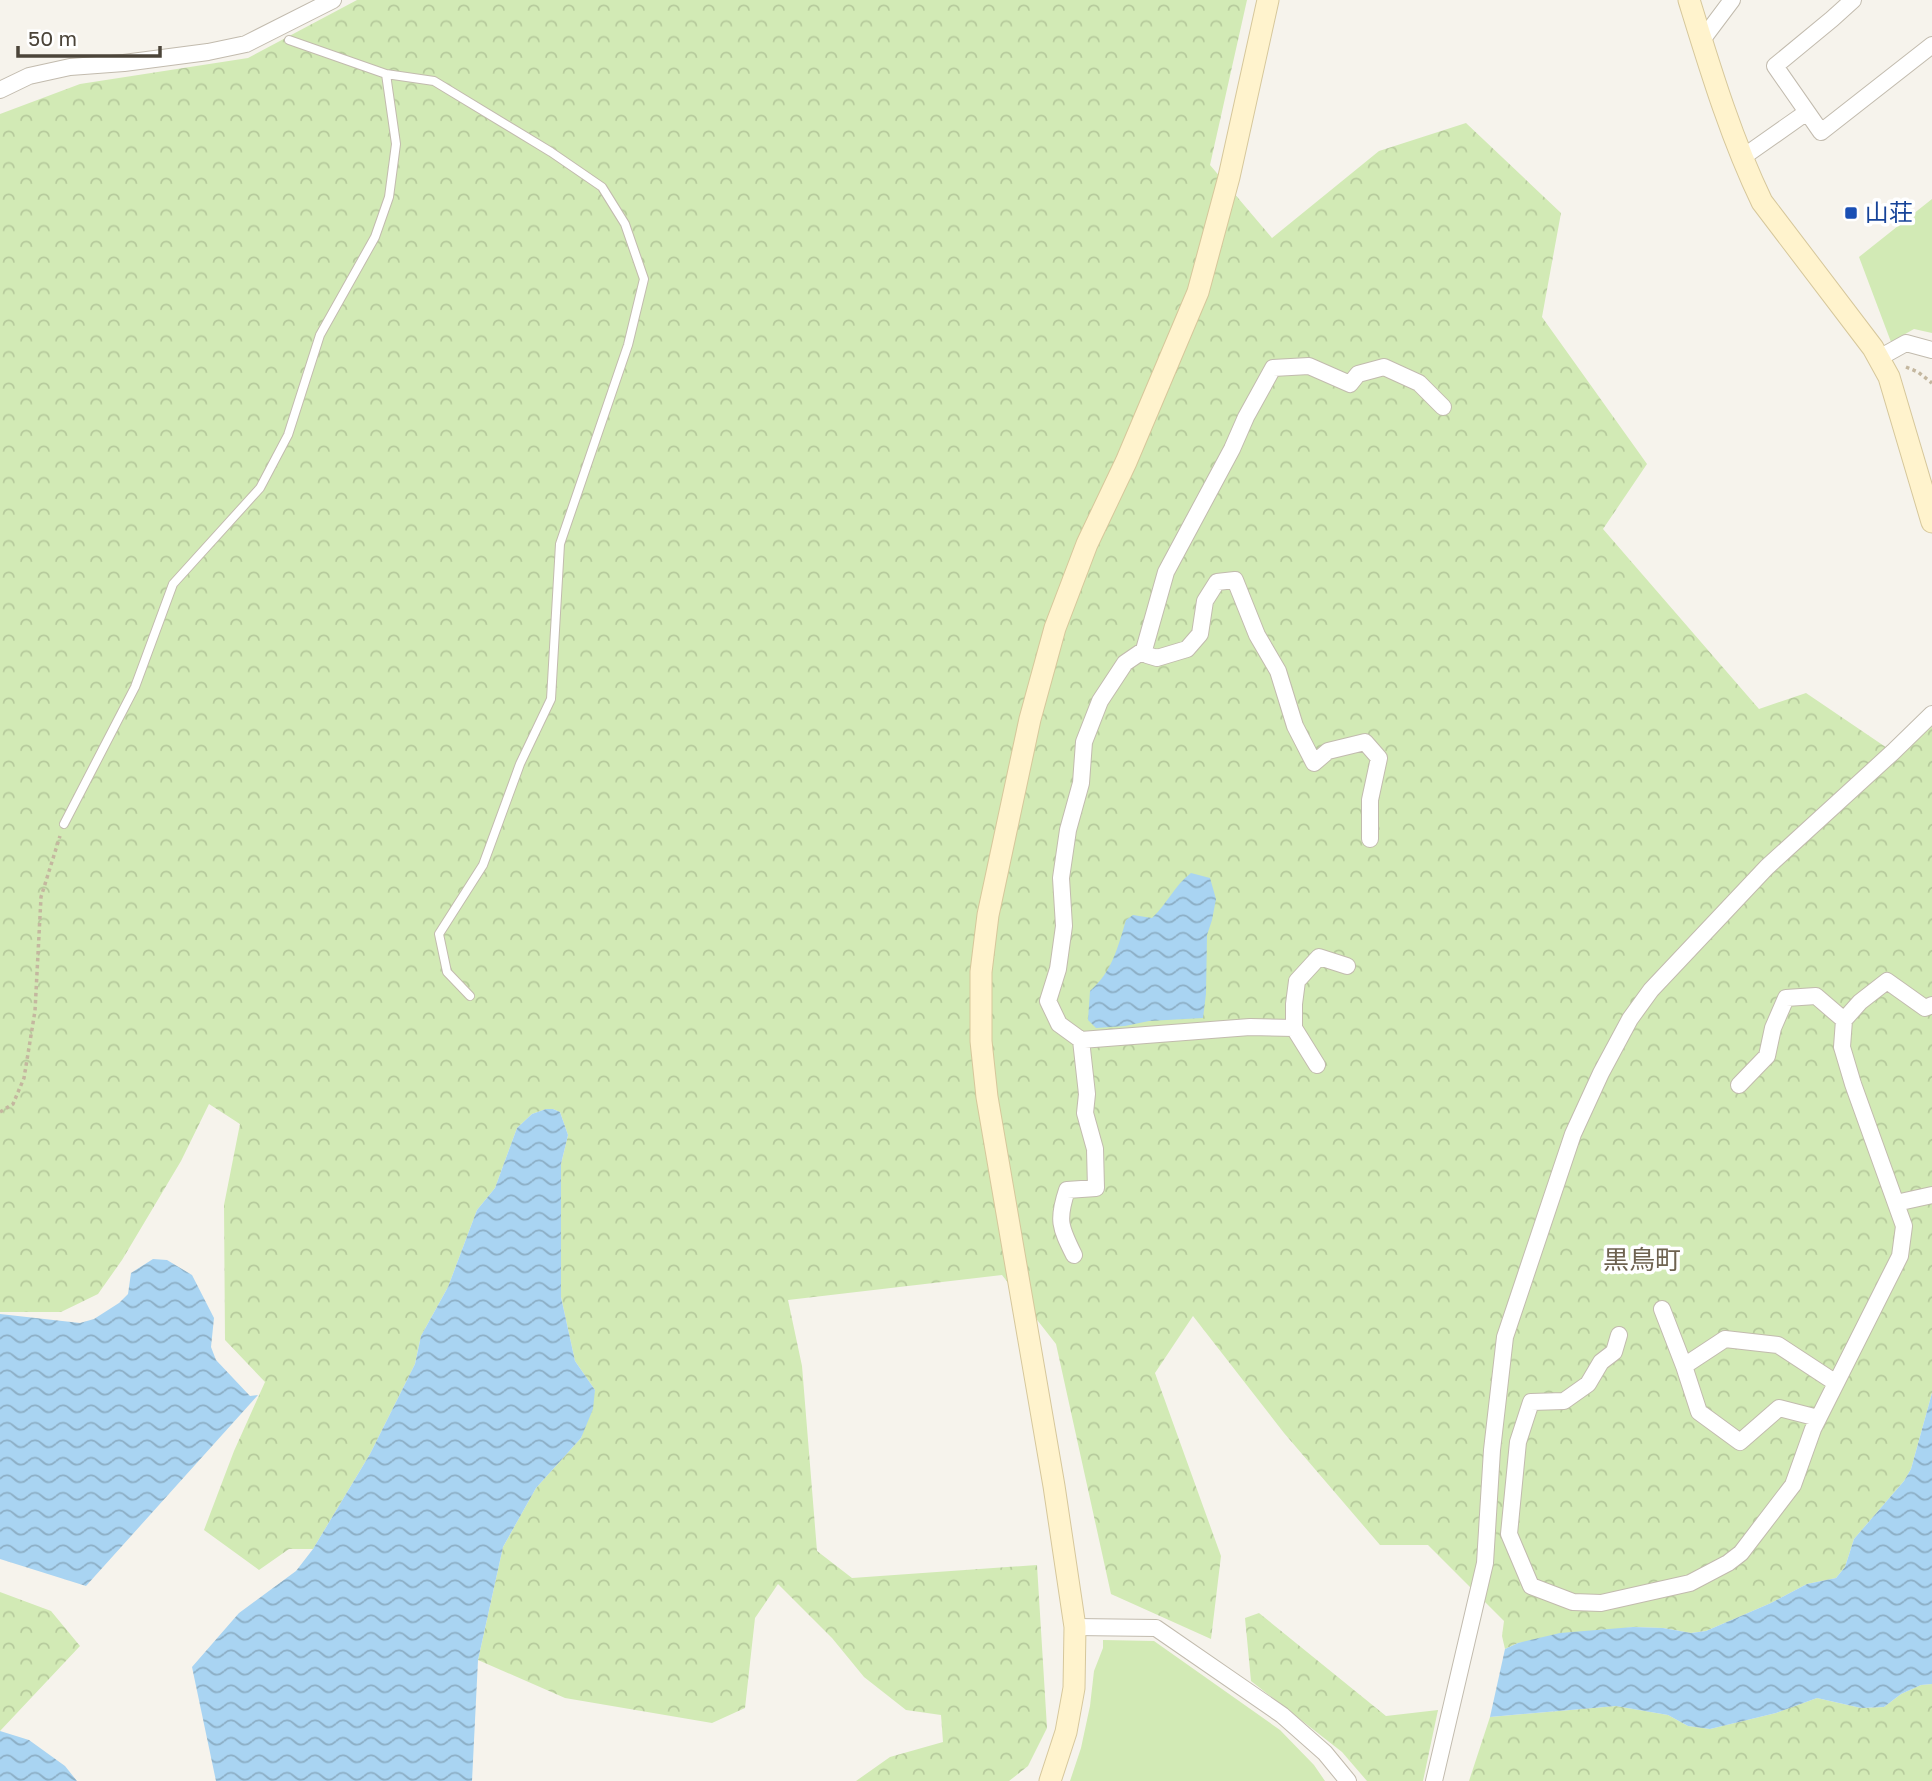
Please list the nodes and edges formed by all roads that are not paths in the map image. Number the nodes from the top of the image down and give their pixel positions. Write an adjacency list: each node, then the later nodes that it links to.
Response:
1 (333, 0): 10 (street)
2 (1268, 0): 37 (street)
3 (1689, 0): 7 (street)
4 (1732, 0): 7 (street)
5 (1853, 0): 11 (street)
6 (289, 40): 9 (lane)
7 (1702, 40): 12 (street)
8 (1932, 45): 11 (street)
9 (386, 74): 19 (lane); 22 (lane)
10 (0, 90)
11 (1807, 113): 12 (street)
12 (1743, 157): 14 (street)
13 (1932, 350): 14 (street)
14 (1888, 360): 16 (street)
15 (1443, 407): 26 (street)
16 (1932, 522)
17 (1147, 655): 20 (street)
18 (1932, 714): 40 (street)
19 (64, 824)
20 (1370, 839)
21 (1347, 966): 25 (street)
22 (470, 996)
23 (1932, 1005): 24 (street)
24 (1844, 1020): 28 (street); 30 (street)
25 (1294, 1028): 26 (street); 27 (street)
26 (1081, 1040): 31 (street)
27 (1317, 1065)
28 (1739, 1085)
29 (1932, 1195): 30 (street)
30 (1896, 1203): 35 (street)
31 (1074, 1255)
32 (1662, 1309): 34 (street)
33 (1619, 1335): 36 (street)
34 (1684, 1366): 35 (street); 36 (street)
35 (1836, 1383): 36 (street)
36 (1818, 1418)
37 (1075, 1627): 38 (street); 39 (street)
38 (1050, 1781)
39 (1348, 1781)
40 (1434, 1781)

